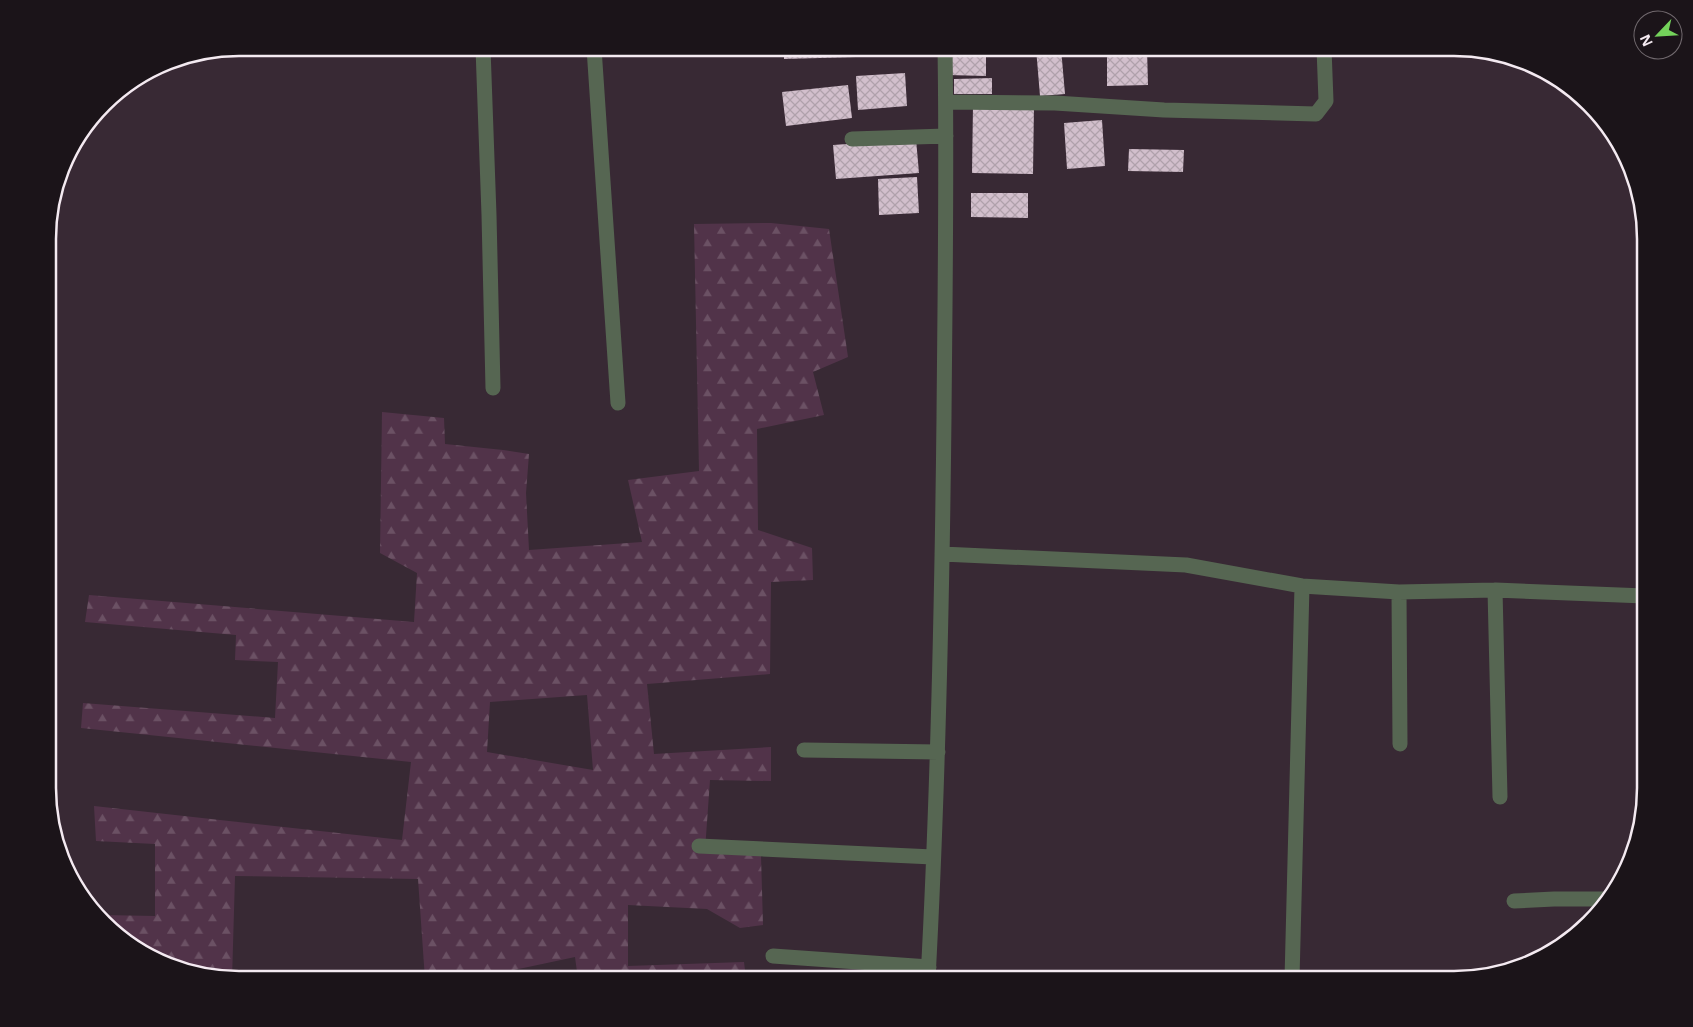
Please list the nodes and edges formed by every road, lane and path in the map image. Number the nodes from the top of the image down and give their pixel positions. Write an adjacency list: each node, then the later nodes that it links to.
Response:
1 (483, 56): 8 (street)
2 (595, 56): 9 (street)
3 (945, 56): 5 (street)
4 (1324, 56): 5 (street)
5 (946, 102): 6 (street)
6 (946, 136): 7 (street); 10 (street)
7 (852, 139)
8 (493, 388)
9 (618, 404)
10 (942, 554): 11 (street); 17 (street)
11 (1302, 586): 13 (street); 26 (street)
12 (1495, 590): 13 (street); 14 (street); 18 (street)
13 (1399, 592): 15 (street)
14 (1637, 596)
15 (1400, 744)
16 (804, 750): 17 (street)
17 (938, 752): 20 (street)
18 (1500, 798)
19 (698, 846): 20 (street)
20 (933, 857): 25 (street)
21 (1599, 899): 22 (street)
22 (1514, 901)
23 (773, 956): 24 (street)
24 (911, 971)
25 (929, 971)
26 (1292, 971)

